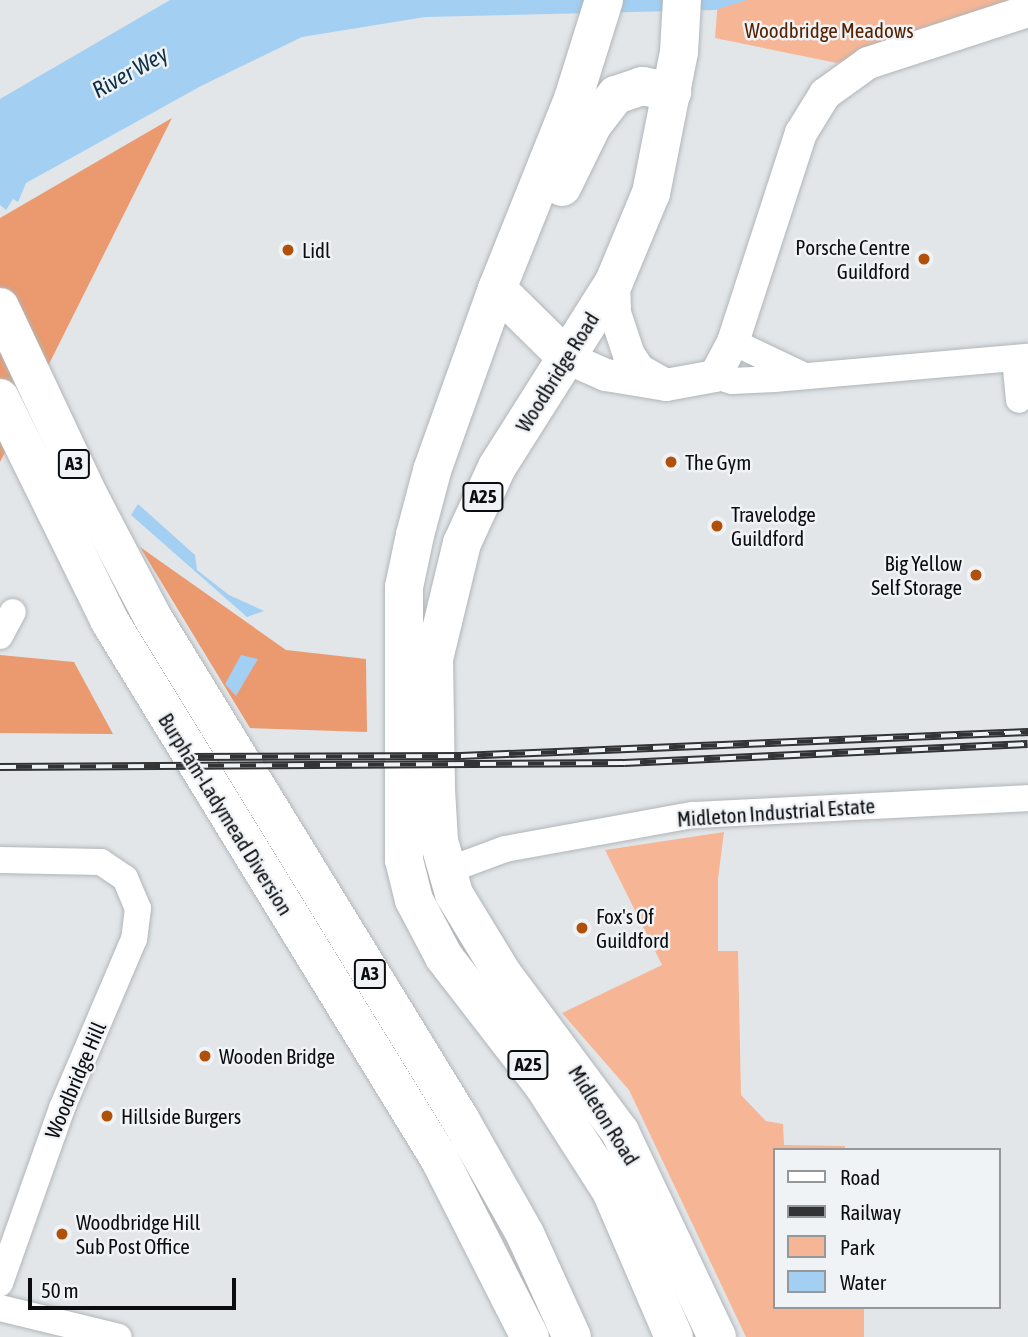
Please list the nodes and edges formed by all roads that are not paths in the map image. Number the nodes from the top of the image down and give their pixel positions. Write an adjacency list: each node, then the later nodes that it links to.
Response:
1 (682, 7): 4 (main road, Woodbridge Road / A25)
2 (602, 8): 5 (main road, A25)
3 (1028, 11): 9 (street)
4 (672, 92): 5 (main road, A25); 6 (main road, Woodbridge Road / A25)
5 (515, 244): 7 (main road, A25)
6 (614, 282): 10 (main road, Woodbridge Road / A25); 14 (street)
7 (497, 289): 10 (main road); 19 (main road, A25)
8 (0, 307): 28 (main road, A3)
9 (733, 342): 12 (street); 13 (street)
10 (568, 358): 14 (street); 19 (main road, Woodbridge Road / A25)
11 (1021, 358): 12 (street); 16 (street)
12 (802, 374): 13 (street)
13 (715, 376): 14 (street)
14 (666, 385)
15 (0, 398): 27 (main road, Burpham-Ladymead Diversion / A3)
16 (1019, 400)
17 (13, 612): 18 (street)
18 (0, 636)
19 (419, 736): 20 (main road, A25)
20 (419, 791): 23 (main road, Midleton Road / A25); 29 (main road, Midleton Road / A25)
21 (1028, 798): 23 (street, Midleton Industrial Estate)
22 (0, 860): 24 (street, Woodbridge Hill)
23 (446, 871): 30 (main road, Midleton Road / A25)
24 (0, 1283)
25 (0, 1308): 26 (street)
26 (119, 1337)
27 (530, 1337)
28 (572, 1337)
29 (674, 1337)
30 (716, 1337)

